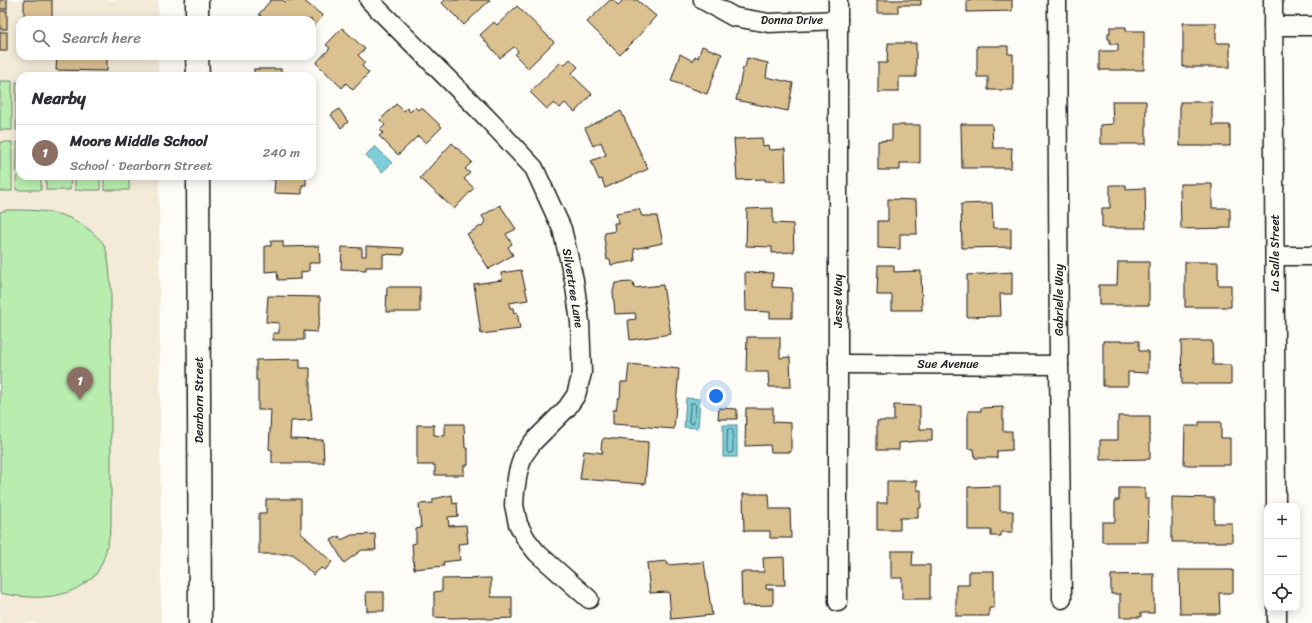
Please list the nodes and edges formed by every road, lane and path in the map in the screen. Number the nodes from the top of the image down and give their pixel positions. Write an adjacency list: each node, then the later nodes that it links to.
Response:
1 (197, 0): 7 (street)
2 (369, 0): 19 (street, Silvertree Lane)
3 (703, 0): 8 (street, Donna Drive)
4 (838, 0): 8 (street, Jesse Way)
5 (1057, 0): 17 (street, Gabrielle Way)
6 (1273, 0): 9 (street, La Salle Street)
7 (197, 16)
8 (838, 20): 16 (street, Jesse Way)
9 (1273, 26): 10 (street); 14 (street, La Salle Street)
10 (1312, 26)
11 (198, 60): 12 (street)
12 (198, 72)
13 (198, 180): 23 (street, Dearborn Street)
14 (1275, 256): 15 (street); 18 (street, La Salle Street)
15 (1312, 256)
16 (838, 364): 17 (street, Sue Avenue); 21 (street, Jesse Way)
17 (1059, 365): 20 (street, Gabrielle Way)
18 (1276, 503)
19 (589, 599)
20 (1062, 599)
21 (838, 602)
22 (1276, 611): 24 (street)
23 (200, 623)
24 (1277, 623)

